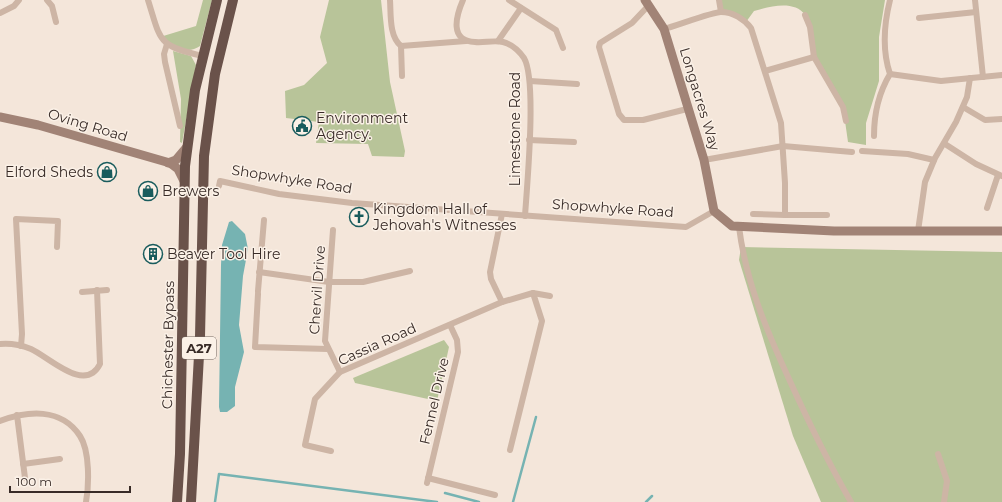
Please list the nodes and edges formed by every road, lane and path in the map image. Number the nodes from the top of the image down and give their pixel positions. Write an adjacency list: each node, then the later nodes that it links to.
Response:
1 (18, 0): 16 (street)
2 (47, 0): 19 (street)
3 (148, 0): 23 (street)
4 (217, 0): 26 (highway, Chichester Bypass / A27)
5 (233, 0): 94 (highway, A27)
6 (390, 0): 24 (street)
7 (463, 0): 21 (street)
8 (509, 0): 13 (street)
9 (719, 0): 14 (street)
10 (890, 0): 29 (street)
11 (975, 0): 15 (street)
12 (647, 3): 20 (main road, Longacres Way); 37 (street)
13 (521, 8): 22 (street); 25 (street)
14 (721, 12): 20 (street); 28 (street)
15 (976, 12): 18 (street); 32 (street)
16 (0, 13)
17 (805, 15): 27 (street)
18 (919, 18)
19 (56, 22)
20 (664, 29): 37 (main road, Longacres Way)
21 (466, 41): 22 (street, Limestone Road); 24 (street, Limestone Road)
22 (498, 41): 34 (street, Limestone Road)
23 (167, 44): 26 (street); 41 (street)
24 (401, 46): 31 (street)
25 (563, 48)
26 (203, 56): 47 (highway, Chichester Bypass / A27)
27 (814, 57): 28 (street); 40 (street)
28 (765, 71): 46 (street)
29 (890, 74): 33 (street); 42 (street)
30 (1002, 75): 32 (street)
31 (402, 76)
32 (983, 77): 33 (street)
33 (970, 78): 36 (street)
34 (530, 81): 35 (street); 43 (street, Limestone Road)
35 (577, 84)
36 (963, 108): 39 (street); 45 (street)
37 (687, 109): 50 (main road, Longacres Way)
38 (0, 117): 52 (main road, Oving Road)
39 (1002, 119)
40 (846, 121)
41 (180, 126)
42 (874, 136)
43 (529, 140): 44 (street); 62 (street, Limestone Road)
44 (574, 142)
45 (945, 144): 51 (street); 53 (street)
46 (783, 146): 49 (street); 50 (street); 60 (street)
47 (187, 147): 52 (main road); 54 (highway, Chichester Bypass / A27)
48 (862, 151): 51 (street)
49 (852, 152)
50 (704, 160): 57 (main road, Longacres Way)
51 (934, 160): 66 (street)
52 (168, 163): 54 (main road, Oving Road)
53 (1000, 175): 56 (street)
54 (184, 181): 93 (highway, Chichester Bypass / A27)
55 (219, 186): 58 (street, Shopwhyke Road)
56 (988, 208)
57 (714, 211): 62 (street, Shopwhyke Road); 64 (main road)
58 (502, 214): 62 (street, Shopwhyke Road); 77 (street)
59 (752, 214): 60 (street)
60 (785, 215): 61 (street)
61 (827, 215)
62 (525, 216)
63 (264, 220): 70 (street)
64 (739, 227): 66 (main road); 95 (street)
65 (333, 230): 71 (street, Chervil Drive)
66 (918, 231): 67 (main road)
67 (1002, 231)
68 (57, 247): 80 (street)
69 (410, 271): 71 (street)
70 (259, 272): 71 (street); 81 (street)
71 (329, 282): 81 (street, Chervil Drive)
72 (97, 290): 73 (street); 74 (street); 80 (street)
73 (107, 290)
74 (82, 292)
75 (533, 293): 76 (street, Cassia Road); 77 (street, Cassia Road); 85 (street)
76 (550, 296)
77 (502, 302): 78 (street, Cassia Road)
78 (450, 325): 82 (street, Cassia Road); 91 (street, Fennel Drive)
79 (0, 344): 80 (street)
80 (21, 346)
81 (328, 349): 82 (street, Chervil Drive)
82 (340, 372): 86 (street, Cassia Road)
83 (17, 415): 84 (street); 89 (street); 92 (street)
84 (0, 422)
85 (510, 450)
86 (331, 451)
87 (938, 454): 96 (street)
88 (60, 459): 89 (street)
89 (23, 464): 90 (street)
90 (25, 478)
91 (495, 495)
92 (86, 502)
93 (177, 502)
94 (191, 502)
95 (850, 502)
96 (944, 502)

